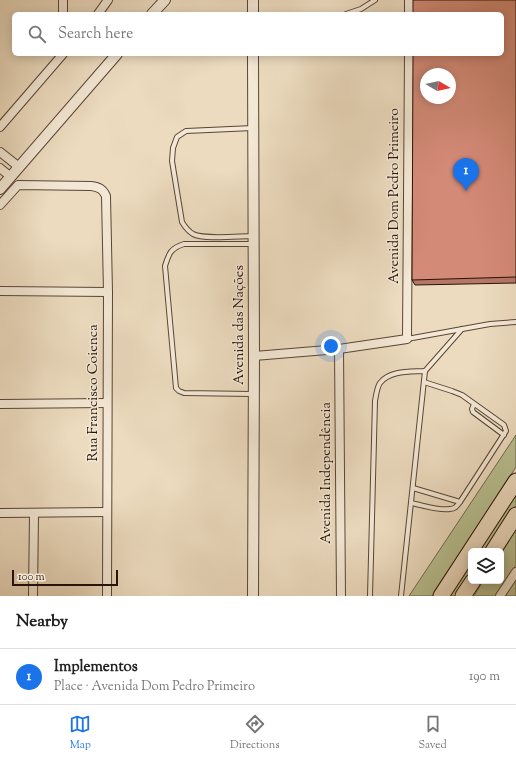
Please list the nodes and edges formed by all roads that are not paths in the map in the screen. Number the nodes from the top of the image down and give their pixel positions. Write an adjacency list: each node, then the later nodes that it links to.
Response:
1 (63, 0): 7 (street)
2 (164, 0): 9 (street)
3 (253, 0): 10 (street)
4 (375, 0): 11 (lane)
5 (409, 0): 12 (street)
6 (108, 1): 8 (street)
7 (63, 12)
8 (100, 12)
9 (154, 12)
10 (253, 12)
11 (352, 12)
12 (409, 12)
13 (61, 56): 17 (street)
14 (115, 56): 20 (street)
15 (253, 56): 18 (street, Avenida das Nações)
16 (409, 56): 30 (street, Avenida Dom Pedro Primeiro)
17 (0, 127)
18 (253, 128): 25 (street, Avenida das Nações); 25 (lane)
19 (0, 152): 20 (street)
20 (19, 167): 22 (street)
21 (0, 168): 22 (street)
22 (10, 177): 23 (street)
23 (0, 189)
24 (0, 205): 27 (street, Rua Francisco Coienca)
25 (254, 240): 32 (street, Avenida das Nações); 35 (lane)
26 (0, 291): 27 (street)
27 (108, 292): 36 (street, Rua Francisco Coienca)
28 (516, 322): 29 (lane)
29 (462, 329): 30 (lane); 33 (lane)
30 (407, 339): 31 (street)
31 (339, 349): 32 (street); 53 (street, Avenida Independência)
32 (254, 356): 35 (street, Avenida das Nações)
33 (425, 371): 34 (lane); 54 (lane)
34 (424, 382): 38 (lane); 41 (lane)
35 (254, 394): 52 (street, Avenida das Nações)
36 (107, 403): 37 (street); 44 (street, Rua Francisco Coienca)
37 (0, 404)
38 (474, 404): 39 (lane); 39 (lane)
39 (504, 435): 42 (lane)
40 (516, 481): 56 (highway)
41 (413, 488): 42 (lane); 43 (lane)
42 (460, 502): 43 (lane)
43 (411, 503): 55 (lane)
44 (107, 512): 46 (street); 51 (street, Rua Francisco Coienca)
45 (0, 513): 46 (street)
46 (34, 513): 50 (street)
47 (516, 515): 48 (highway)
48 (495, 548)
49 (516, 572): 57 (street)
50 (32, 596)
51 (107, 596)
52 (253, 596)
53 (341, 596)
54 (370, 596)
55 (400, 596)
56 (440, 596)
57 (500, 596)

